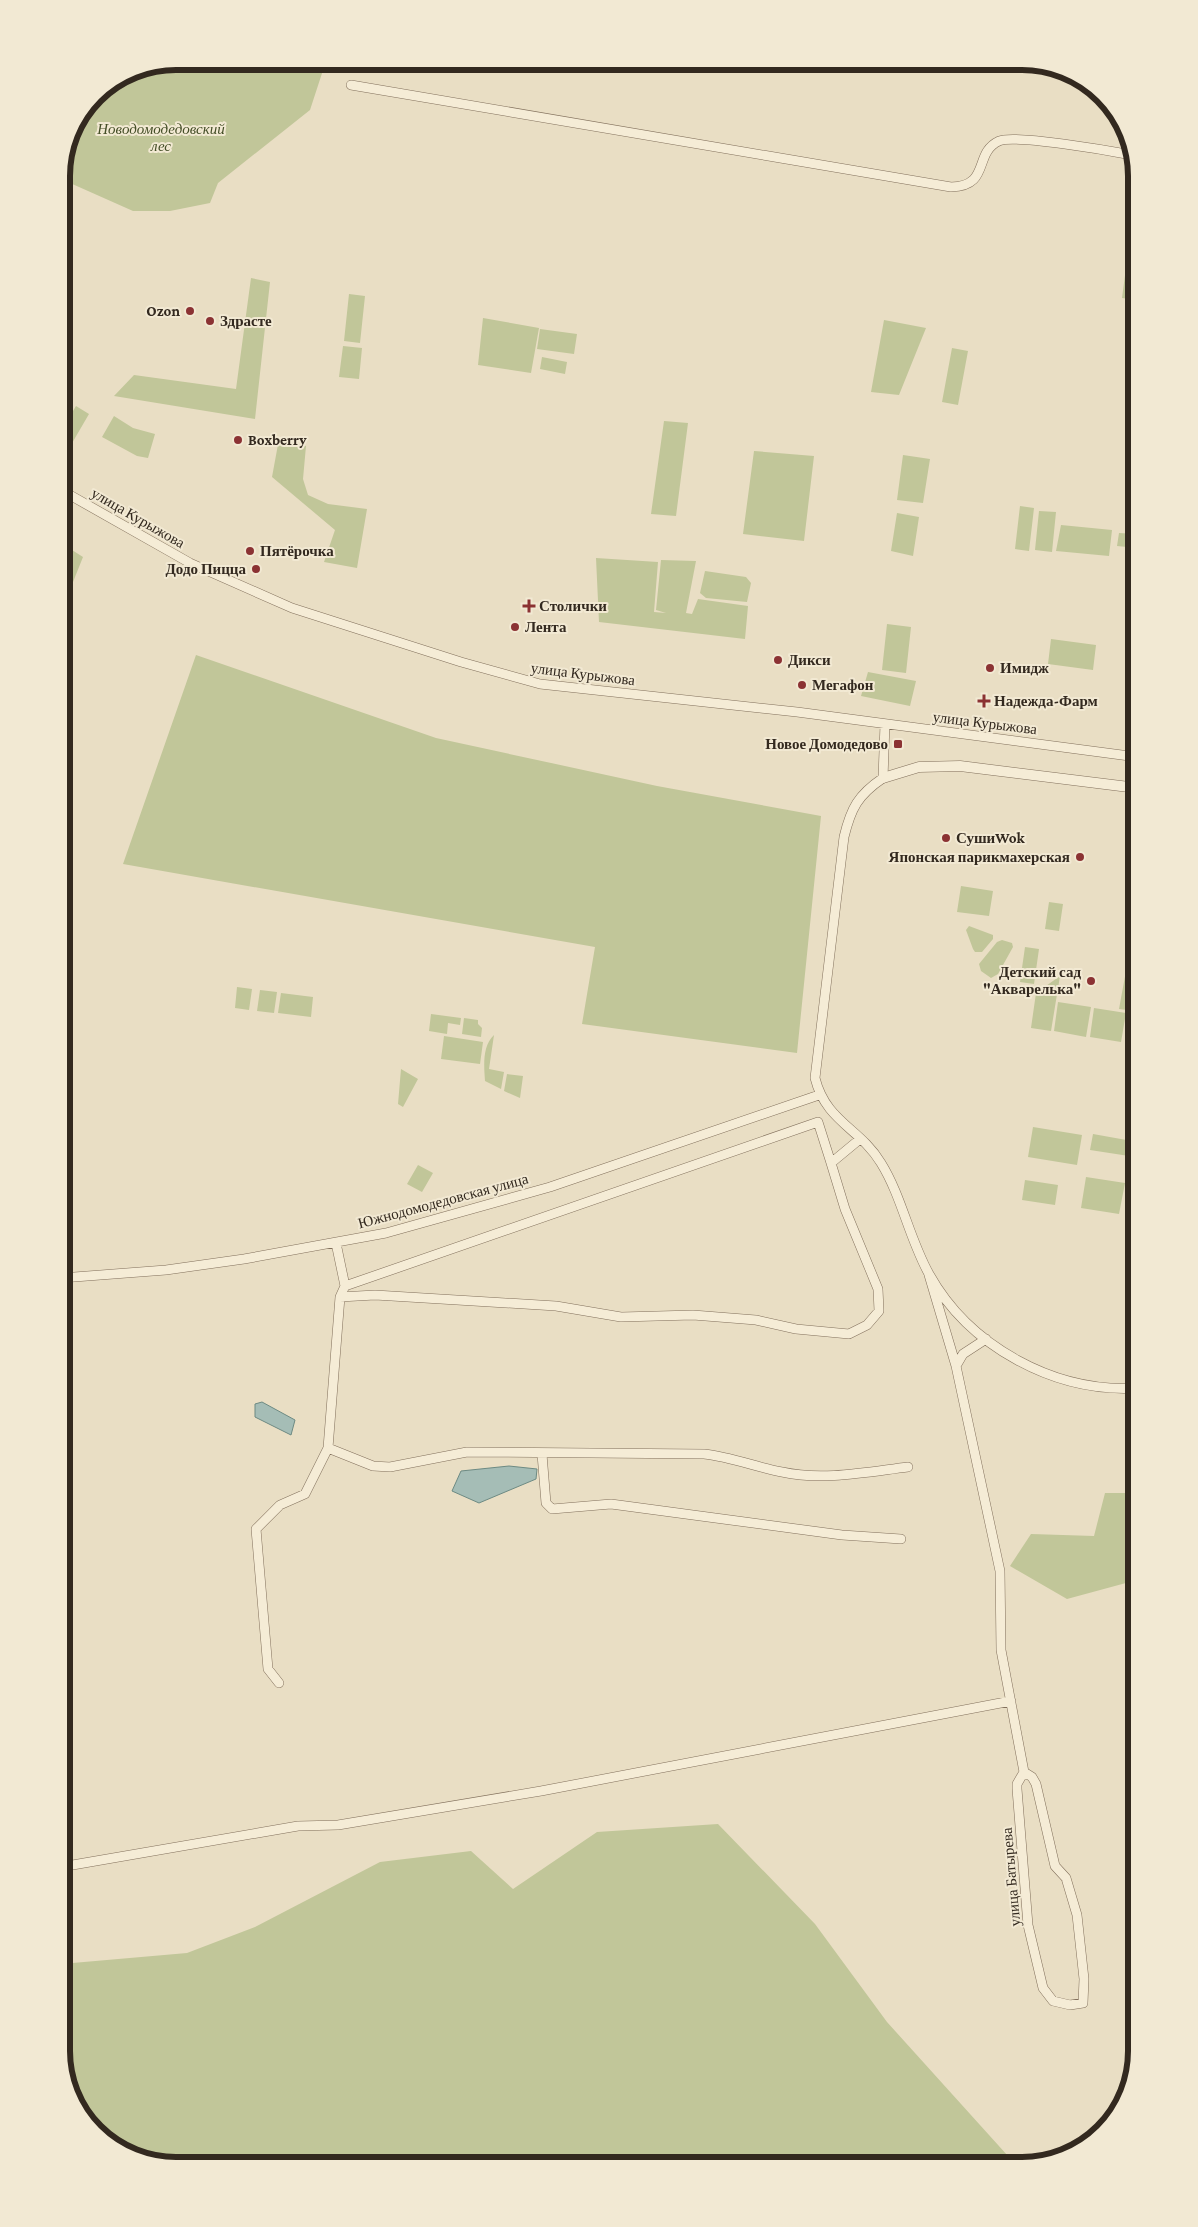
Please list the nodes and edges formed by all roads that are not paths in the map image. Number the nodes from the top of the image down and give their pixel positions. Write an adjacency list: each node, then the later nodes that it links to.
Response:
1 (350, 85): 2 (street)
2 (1125, 153)
3 (70, 495): 4 (street, улица Курыжова)
4 (885, 724): 5 (street, улица Курыжова); 6 (street)
5 (1128, 756)
6 (883, 778): 7 (street); 8 (street)
7 (1128, 787)
8 (819, 1095): 9 (street); 11 (street, Южнодомодедовская улица)
9 (860, 1139): 10 (street); 12 (street)
10 (831, 1163): 14 (street); 15 (street)
11 (336, 1243): 13 (street, Южнодомодедовская улица); 14 (street)
12 (930, 1275): 16 (street); 17 (street, улица Батырева)
13 (70, 1277)
14 (345, 1286): 15 (street)
15 (340, 1297): 19 (street)
16 (986, 1339): 17 (street); 18 (street)
17 (956, 1366): 24 (street, улица Батырева)
18 (1128, 1388)
19 (328, 1448): 20 (street); 23 (street)
20 (542, 1454): 21 (street); 22 (street)
21 (908, 1467)
22 (901, 1540)
23 (279, 1683)
24 (1011, 1701): 25 (street, улица Батырева); 26 (street)
25 (1024, 1772): 25 (street, улица Батырева)
26 (70, 1865)

